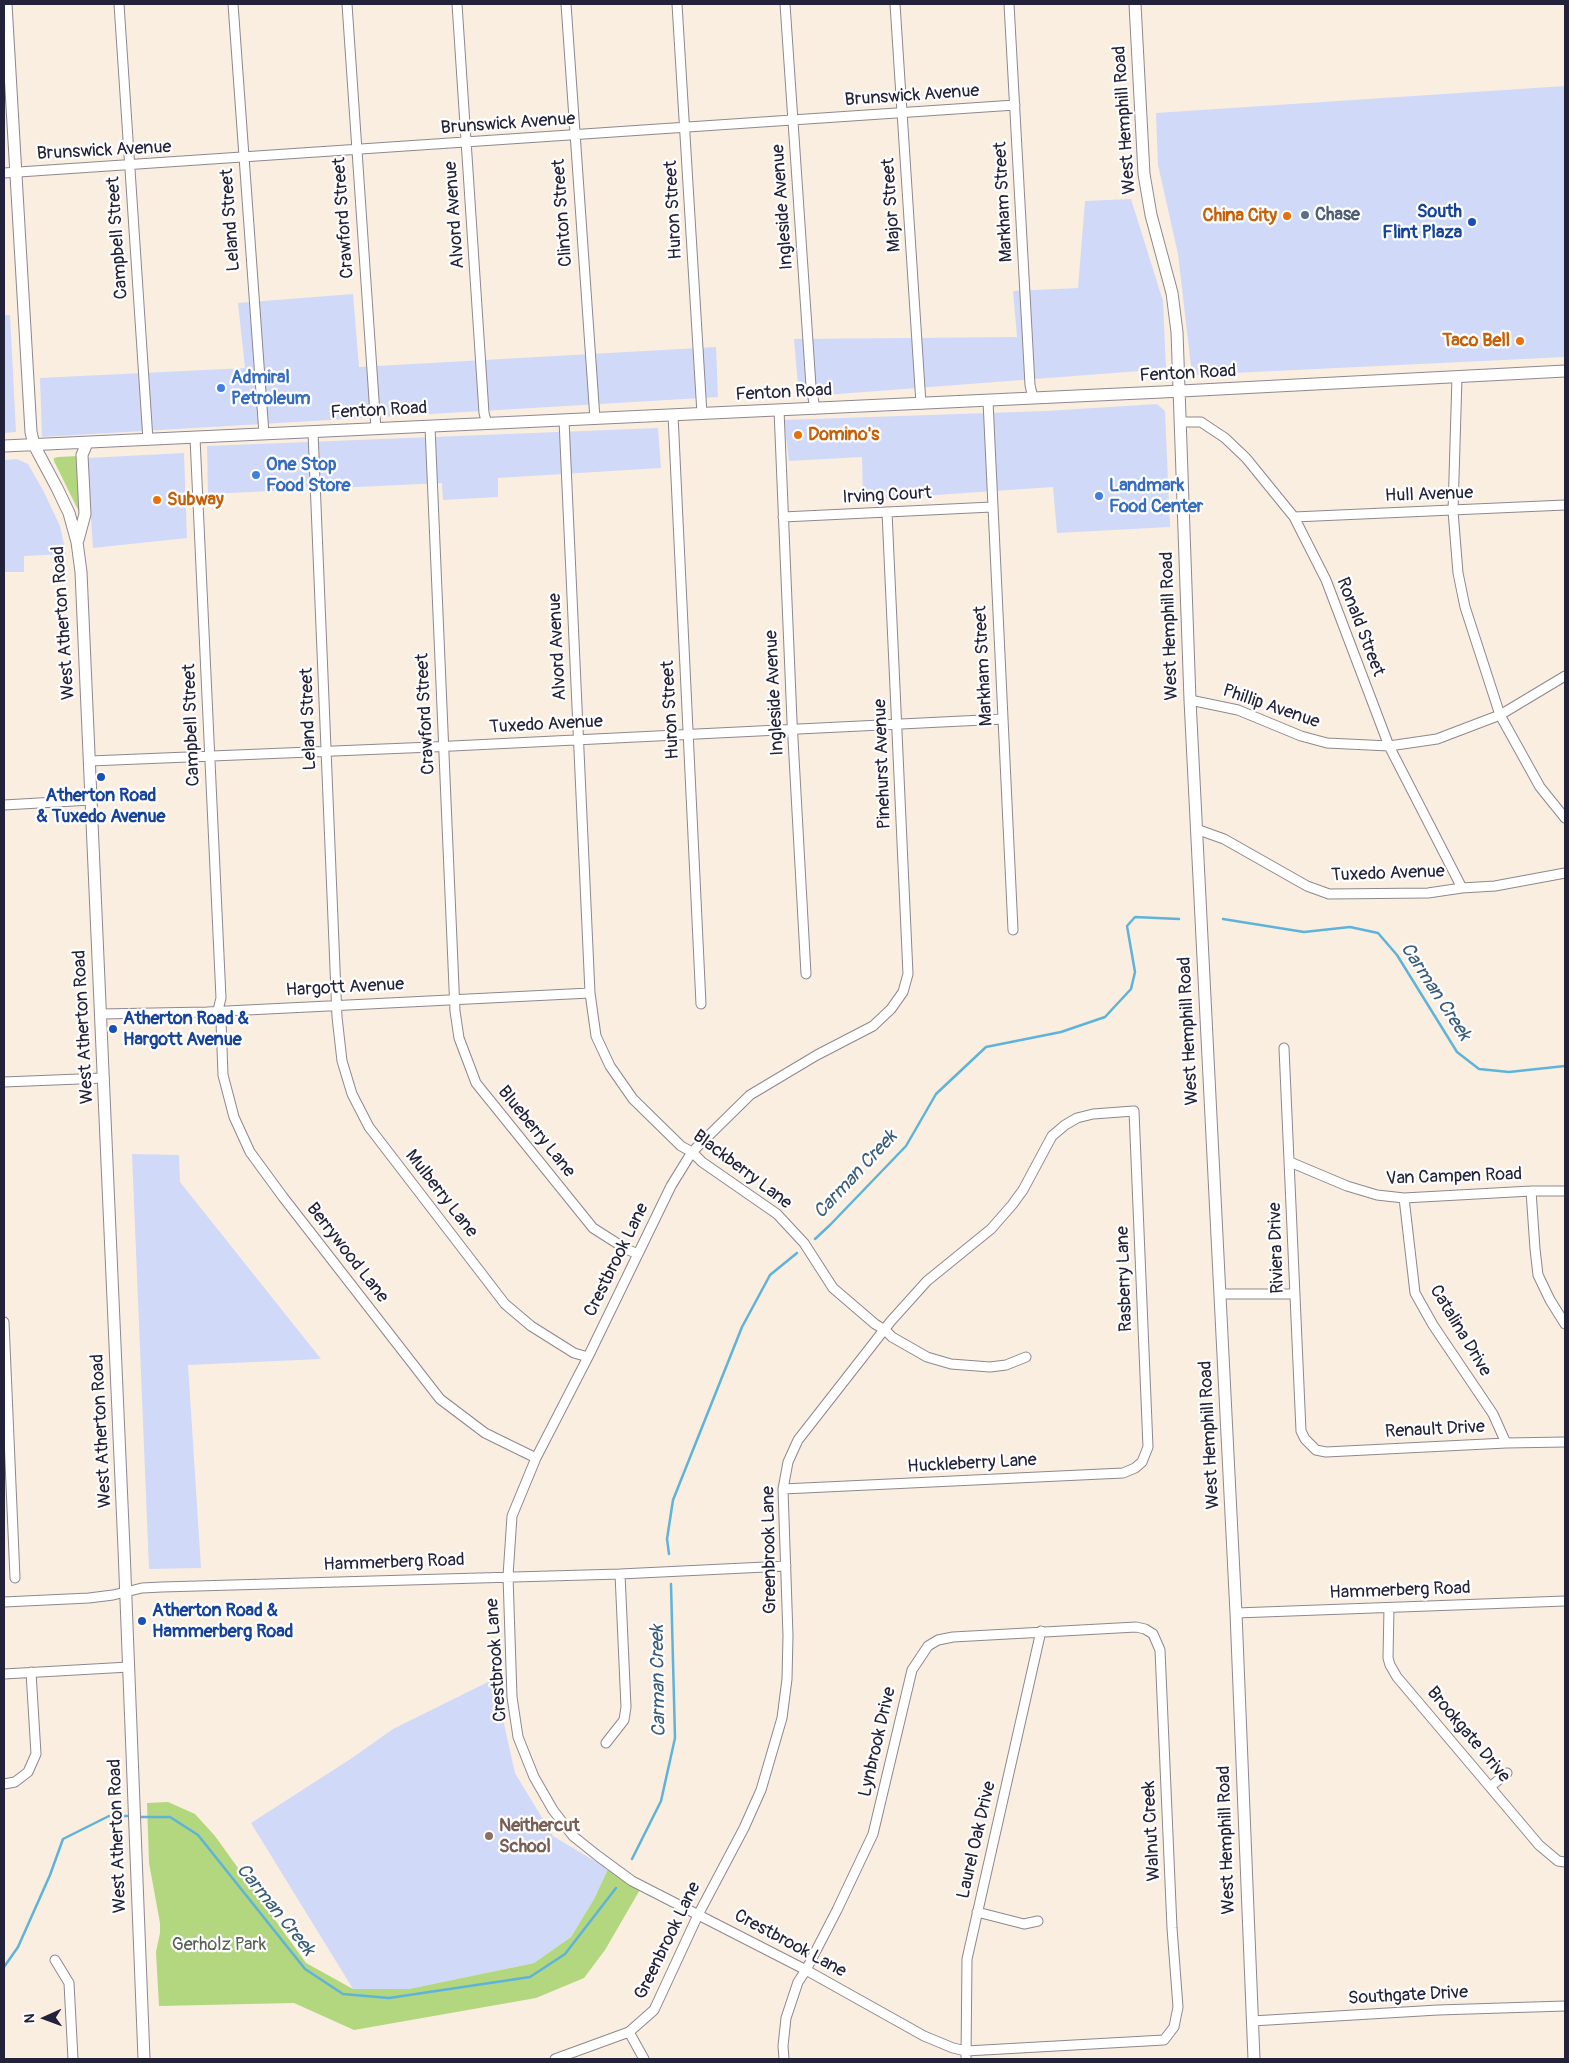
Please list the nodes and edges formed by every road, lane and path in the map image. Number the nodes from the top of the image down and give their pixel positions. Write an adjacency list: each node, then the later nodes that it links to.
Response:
1 (6, 4): 21 (street, West Atherton Road)
2 (119, 4): 20 (street, Campbell Street)
3 (233, 4): 19 (street, Leland Street)
4 (347, 4): 18 (street, Crawford Street)
5 (457, 4): 17 (street, Alvord Avenue)
6 (566, 4): 16 (street, Clinton Street)
7 (676, 4): 15 (street, Huron Street)
8 (785, 4): 14 (street, Ingleside Avenue)
9 (895, 4): 13 (street, Major Street)
10 (1009, 4): 12 (street, Markham Street)
11 (1135, 4): 25 (street, West Hemphill Road)
12 (1015, 105): 13 (street, Brunswick Avenue); 26 (street, Markham Street)
13 (903, 113): 14 (street, Brunswick Avenue); 28 (street, Major Street)
14 (794, 121): 15 (street, Brunswick Avenue); 29 (street, Ingleside Avenue)
15 (685, 128): 16 (street, Brunswick Avenue); 31 (street, Huron Street)
16 (574, 136): 17 (street, Brunswick Avenue); 33 (street, Clinton Street)
17 (466, 143): 18 (street, Brunswick Avenue); 36 (street, Alvord Avenue)
18 (356, 150): 19 (street, Brunswick Avenue); 38 (street, Crawford Street)
19 (243, 158): 20 (street, Brunswick Avenue); 40 (street, Leland Street)
20 (130, 166): 21 (street, Brunswick Avenue); 42 (street, Campbell Street)
21 (16, 172): 22 (street, Brunswick Avenue); 44 (street, West Atherton Road)
22 (4, 173)
23 (1565, 372): 24 (street, Fenton Road)
24 (1457, 377): 25 (street, Fenton Road); 48 (street)
25 (1179, 392): 26 (street, Fenton Road); 35 (street, West Hemphill Road)
26 (1033, 398): 27 (street, Fenton Road)
27 (988, 401): 28 (street, Fenton Road); 47 (street, Markham Street)
28 (922, 404): 29 (street, Fenton Road)
29 (815, 409): 30 (street, Fenton Road)
30 (779, 410): 31 (street, Fenton Road); 50 (street, Ingleside Avenue)
31 (702, 414): 32 (street, Fenton Road)
32 (673, 415): 33 (street, Fenton Road); 59 (street, Huron Street)
33 (595, 419): 34 (street, Fenton Road)
34 (564, 420): 36 (street, Fenton Road); 60 (street, Alvord Avenue)
35 (1181, 422): 51 (street, Ronald Street); 54 (street, West Hemphill Road)
36 (487, 424): 37 (street, Fenton Road)
37 (430, 427): 38 (street, Fenton Road); 61 (street, Crawford Street)
38 (376, 429): 39 (street, Fenton Road)
39 (313, 432): 40 (street, Fenton Road); 63 (street, Leland Street)
40 (264, 434): 41 (street, Fenton Road)
41 (195, 438): 42 (street, Fenton Road); 64 (street, Campbell Street)
42 (148, 440): 43 (street, Fenton Road)
43 (87, 442): 44 (street, Fenton Road); 52 (street)
44 (34, 445): 45 (street, Fenton Road); 52 (street, West Atherton Road)
45 (4, 446)
46 (1565, 505): 48 (street, Hull Avenue)
47 (992, 507): 49 (street, Irving Court); 56 (street, Markham Street)
48 (1453, 511): 51 (street, Hull Avenue); 55 (street)
49 (888, 512): 50 (street, Irving Court); 57 (street, Pinehurst Avenue)
50 (783, 517): 58 (street, Ingleside Avenue)
51 (1294, 517): 62 (street, Ronald Street)
52 (78, 542): 65 (street, West Atherton Road)
53 (1565, 676): 55 (street, Phillip Avenue)
54 (1190, 700): 62 (street, Phillip Avenue); 69 (street, West Hemphill Road)
55 (1500, 715): 62 (street, Phillip Avenue); 68 (street)
56 (1003, 718): 57 (street, Tuxedo Avenue); 72 (street, Markham Street)
57 (898, 724): 58 (street, Tuxedo Avenue); 78 (street, Pinehurst Avenue)
58 (792, 729): 59 (street, Tuxedo Avenue); 73 (street, Ingleside Avenue)
59 (688, 734): 60 (street, Tuxedo Avenue); 76 (street, Huron Street)
60 (579, 740): 61 (street, Tuxedo Avenue); 74 (street, Alvord Avenue)
61 (444, 746): 63 (street, Tuxedo Avenue); 75 (street, Crawford Street)
62 (1390, 746): 71 (street, Ronald Street)
63 (326, 752): 64 (street, Tuxedo Avenue); 77 (street, Leland Street)
64 (209, 757): 65 (street, Tuxedo Avenue); 79 (street, Campbell Street)
65 (90, 761): 66 (street, West Atherton Road)
66 (91, 800): 67 (street); 80 (street, West Atherton Road)
67 (4, 805)
68 (1565, 818)
69 (1196, 829): 71 (street, Tuxedo Avenue); 91 (street, West Hemphill Road)
70 (1565, 873): 71 (street, Tuxedo Avenue)
71 (1462, 888)
72 (1013, 930)
73 (806, 974)
74 (590, 993): 75 (street, Hargott Avenue); 85 (street, Blackberry Lane)
75 (456, 999): 77 (street, Hargott Avenue); 90 (street, Blueberry Lane)
76 (701, 1004)
77 (338, 1005): 79 (street, Hargott Avenue); 96 (street, Mulberry Lane)
78 (890, 1009): 85 (street, Crestbrook Lane)
79 (218, 1010): 80 (street, Hargott Avenue); 102 (street, Berrywood Lane)
80 (101, 1014): 82 (street, West Atherton Road)
81 (1284, 1048): 86 (street, Riviera Drive)
82 (104, 1078): 83 (street); 108 (street, West Atherton Road)
83 (4, 1082)
84 (1134, 1111): 95 (street, Greenbrook Lane); 101 (street, Rasberry Lane)
85 (692, 1152): 90 (street, Crestbrook Lane); 95 (street, Blackberry Lane)
86 (1290, 1162): 89 (street, Van Campen Road); 92 (street, Riviera Drive)
87 (1531, 1191): 88 (street, Van Campen Road); 89 (street, Van Campen Road); 94 (street)
88 (1565, 1191)
89 (1404, 1198): 99 (street, Catalina Drive)
90 (638, 1254): 96 (street, Crestbrook Lane)
91 (1221, 1294): 92 (street); 112 (street, West Hemphill Road)
92 (1295, 1294): 100 (street, Riviera Drive)
93 (4, 1322): 107 (street)
94 (1565, 1324)
95 (885, 1330): 97 (street, Blackberry Lane); 103 (street, Greenbrook Lane)
96 (588, 1357): 102 (street, Crestbrook Lane)
97 (1026, 1357)
98 (1565, 1442): 99 (street, Renault Drive)
99 (1506, 1443): 100 (street, Renault Drive)
100 (1309, 1444)
101 (1148, 1447): 103 (street, Huckleberry Lane)
102 (536, 1458): 106 (street, Crestbrook Lane)
103 (783, 1489): 104 (street, Greenbrook Lane)
104 (786, 1566): 105 (street, Hammerberg Road); 124 (street, Greenbrook Lane)
105 (620, 1574): 106 (street, Hammerberg Road); 118 (street)
106 (508, 1576): 108 (street, Hammerberg Road); 124 (street, Crestbrook Lane)
107 (15, 1578)
108 (126, 1592): 110 (street, Hammerberg Road); 115 (street, West Atherton Road)
109 (1565, 1601): 111 (street, Hammerberg Road)
110 (4, 1602)
111 (1389, 1608): 112 (street, Hammerberg Road); 121 (street, Brookgate Drive)
112 (1236, 1613): 129 (street, West Hemphill Road)
113 (1041, 1631): 114 (street, Lynbrook Drive); 123 (street, Laurel Oak Drive); 127 (street, Lynbrook Drive)
114 (1153, 1634): 130 (street, Walnut Creek)
115 (129, 1667): 116 (street); 134 (street, West Atherton Road)
116 (31, 1672): 117 (street); 120 (street)
117 (4, 1674)
118 (606, 1743)
119 (1507, 1773): 121 (street)
120 (4, 1784)
121 (1490, 1787): 122 (street, Brookgate Drive)
122 (1565, 1862)
123 (977, 1912): 125 (street); 132 (street, Laurel Oak Drive)
124 (698, 1914): 127 (street, Crestbrook Lane); 131 (street, Greenbrook Lane)
125 (1038, 1921)
126 (55, 1960): 133 (street)
127 (806, 1970): 132 (street, Crestbrook Lane); 137 (street, Lynbrook Drive)
128 (1565, 2006): 129 (street, Southgate Drive)
129 (1252, 2020): 138 (street, West Hemphill Road)
130 (1174, 2027): 132 (street, Crestbrook Lane)
131 (629, 2032): 135 (street, Greenbrook Lane); 136 (street)
132 (966, 2055)
133 (73, 2059)
134 (144, 2059)
135 (555, 2059)
136 (644, 2059)
137 (784, 2059)
138 (1254, 2059)

